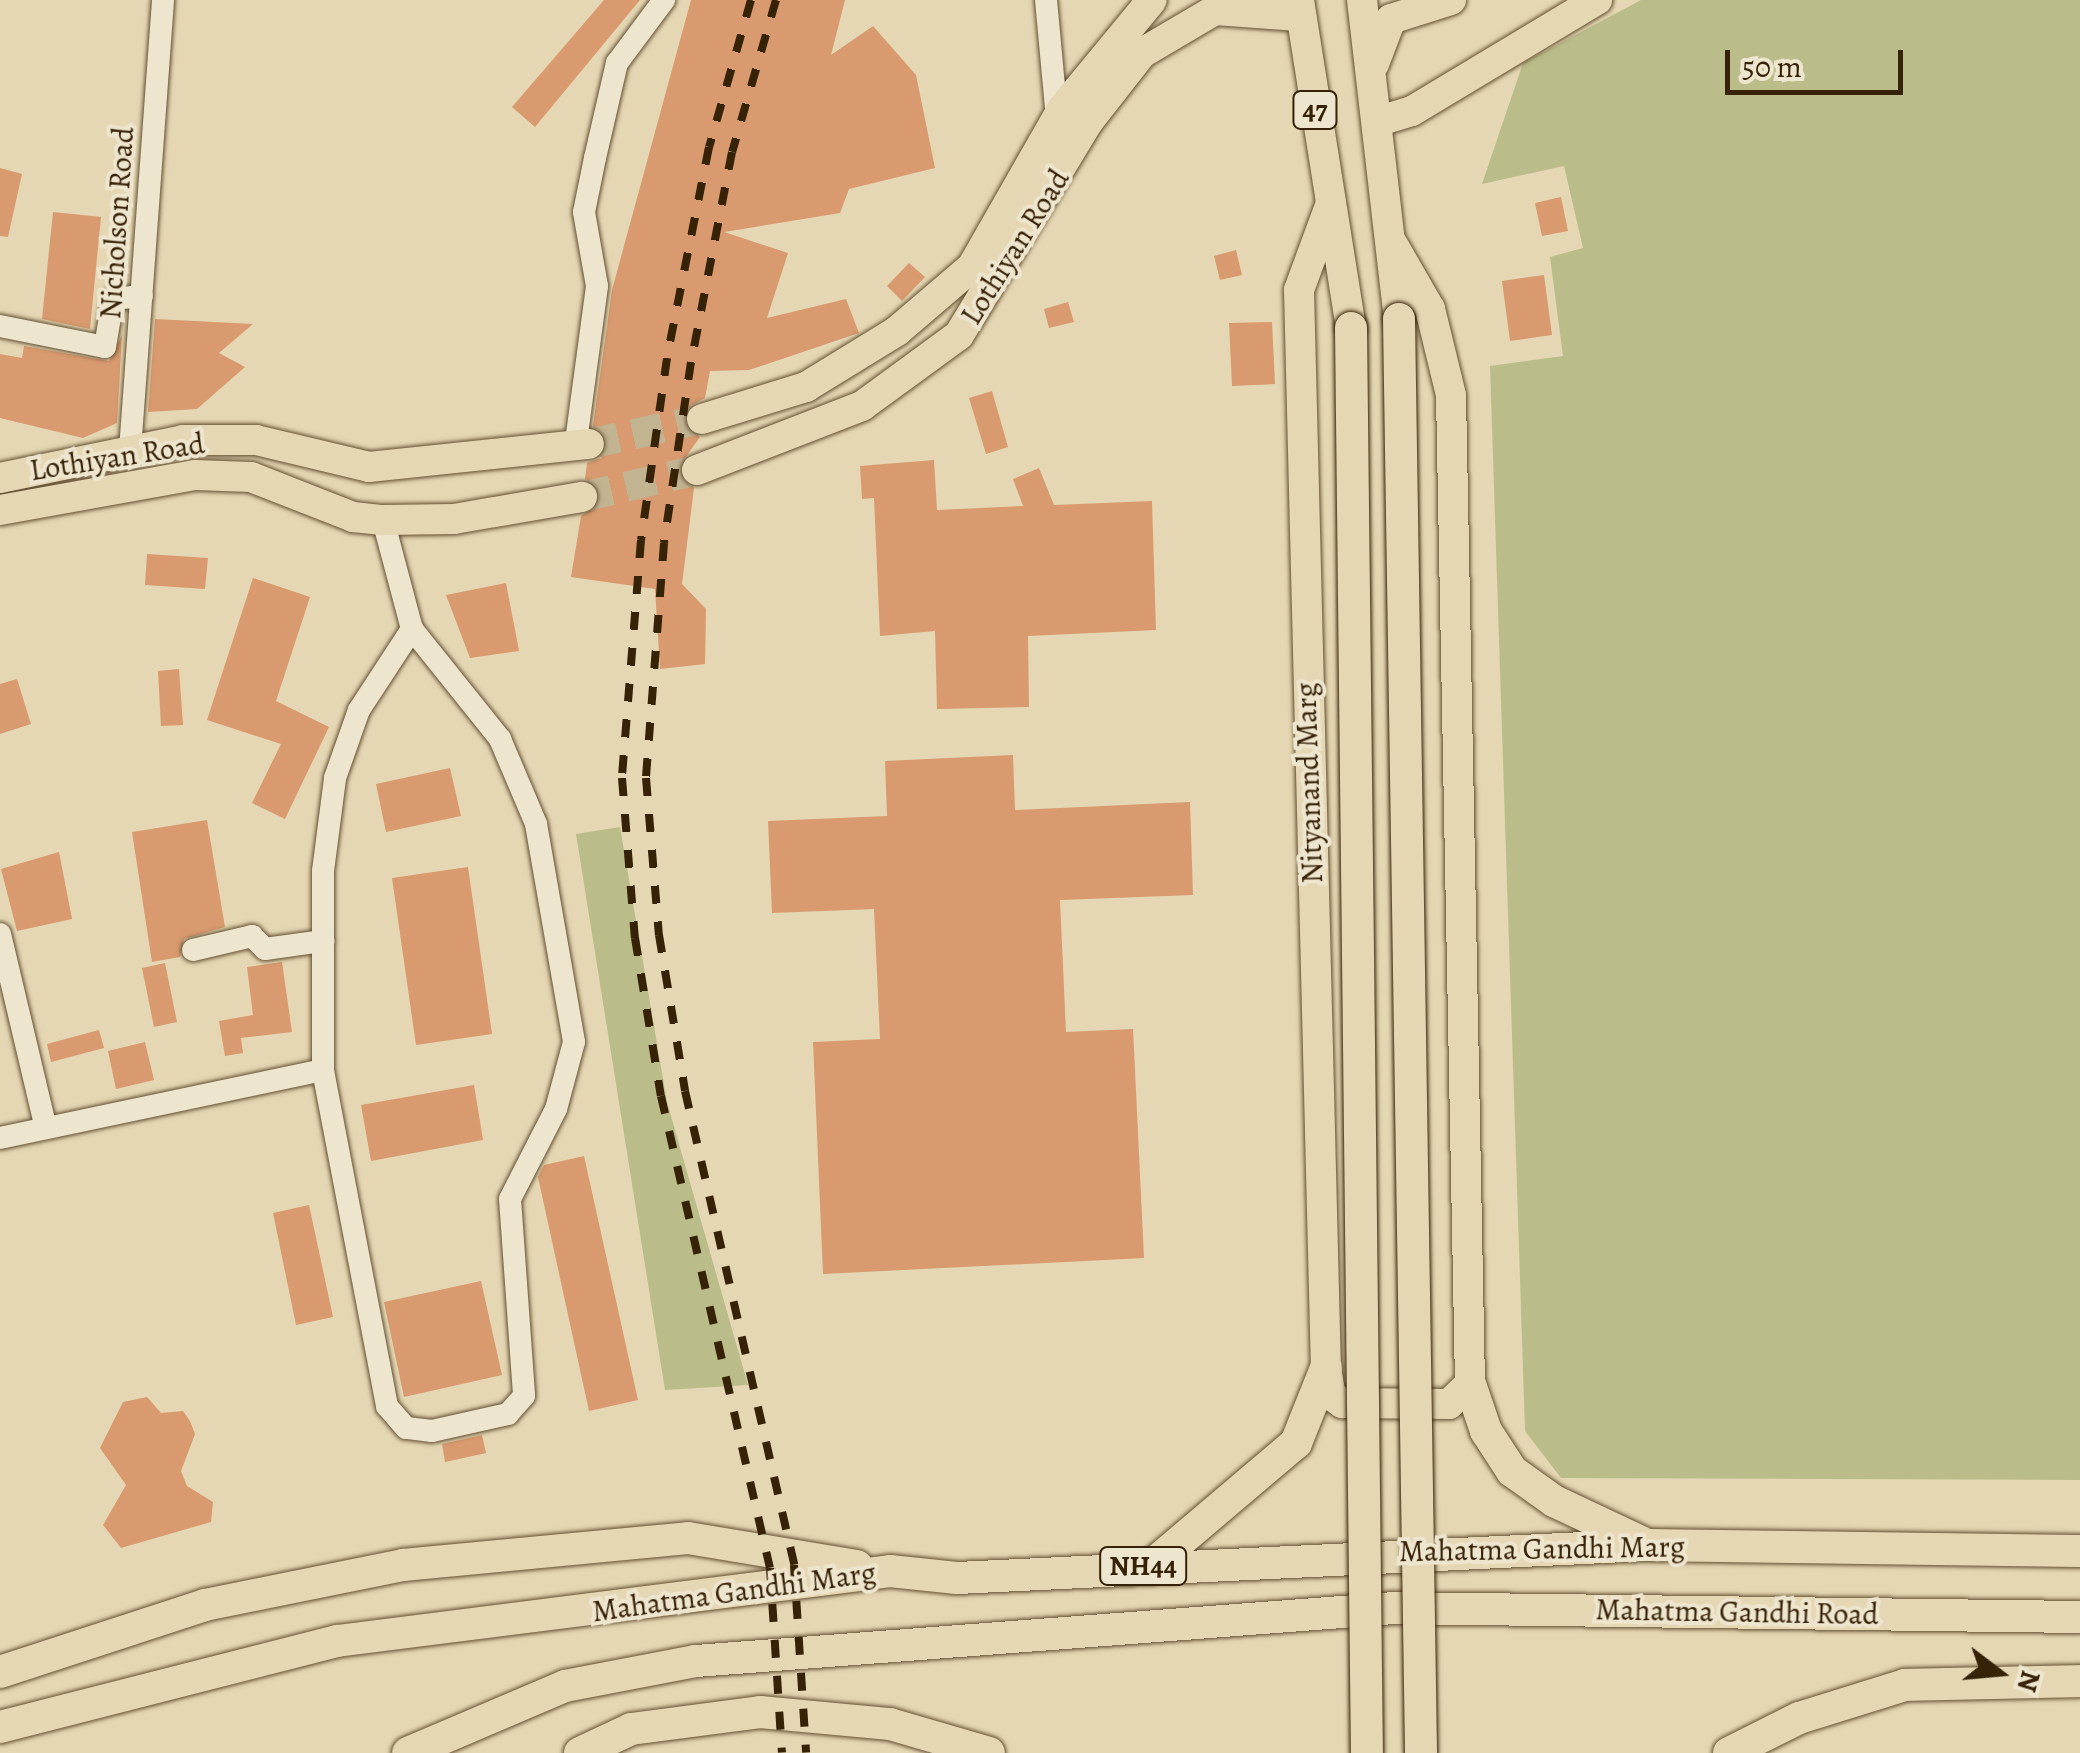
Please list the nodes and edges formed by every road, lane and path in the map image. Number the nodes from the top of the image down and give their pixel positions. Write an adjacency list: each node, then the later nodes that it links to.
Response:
1 (164, 0): 14 (street, Nicholson Road)
2 (664, 0): 19 (street)
3 (1046, 0): 10 (street)
4 (1152, 0): 10 (main road, Lothiyan Road)
5 (1362, 0): 9 (main road, 47)
6 (1451, 0): 9 (main road)
7 (1597, 0): 11 (main road)
8 (1299, 8): 12 (main road, Nityanand Marg / 47); 22 (main road, Lothiyan Road)
9 (1371, 80): 11 (main road, 47)
10 (1056, 118): 18 (main road, Lothiyan Road)
11 (1379, 121): 13 (main road, 47)
12 (1330, 203): 17 (main road, Nityanand Marg / 47); 33 (main road, Nityanand Marg / 47)
13 (1392, 243): 15 (main road, 47); 34 (main road, 47)
14 (142, 296): 16 (street); 20 (street, Nicholson Road)
15 (1399, 319): 48 (highway, bridge)
16 (0, 326)
17 (1351, 328): 47 (highway, bridge)
18 (702, 420)
19 (582, 447): 20 (main road, Lothiyan Road)
20 (130, 450): 21 (main road, Lothiyan Road)
21 (9, 470)
22 (697, 470)
23 (582, 497): 25 (main road, Lothiyan Road)
24 (0, 510): 25 (main road, Lothiyan Road)
25 (383, 520): 26 (street)
26 (412, 629): 28 (street); 30 (street)
27 (0, 934): 31 (street)
28 (322, 941): 29 (street); 30 (street)
29 (193, 950)
30 (323, 1070): 31 (street)
31 (45, 1125): 32 (street)
32 (0, 1138)
33 (1326, 1368): 34 (main road); 37 (highway)
34 (1470, 1384): 35 (highway)
35 (1646, 1545): 36 (highway, Mahatma Gandhi Marg); 37 (highway, Mahatma Gandhi Marg / NH44)
36 (2079, 1550)
37 (1152, 1565): 38 (highway, Mahatma Gandhi Marg / NH44)
38 (890, 1571): 41 (highway); 43 (highway, Mahatma Gandhi Marg)
39 (1394, 1608): 40 (highway, Mahatma Gandhi Road); 44 (highway, Mahatma Gandhi Marg)
40 (2080, 1617)
41 (0, 1672)
42 (2080, 1681): 49 (highway)
43 (0, 1727)
44 (408, 1753)
45 (580, 1753): 46 (highway)
46 (989, 1753)
47 (1366, 1753)
48 (1421, 1753)
49 (1729, 1753)

